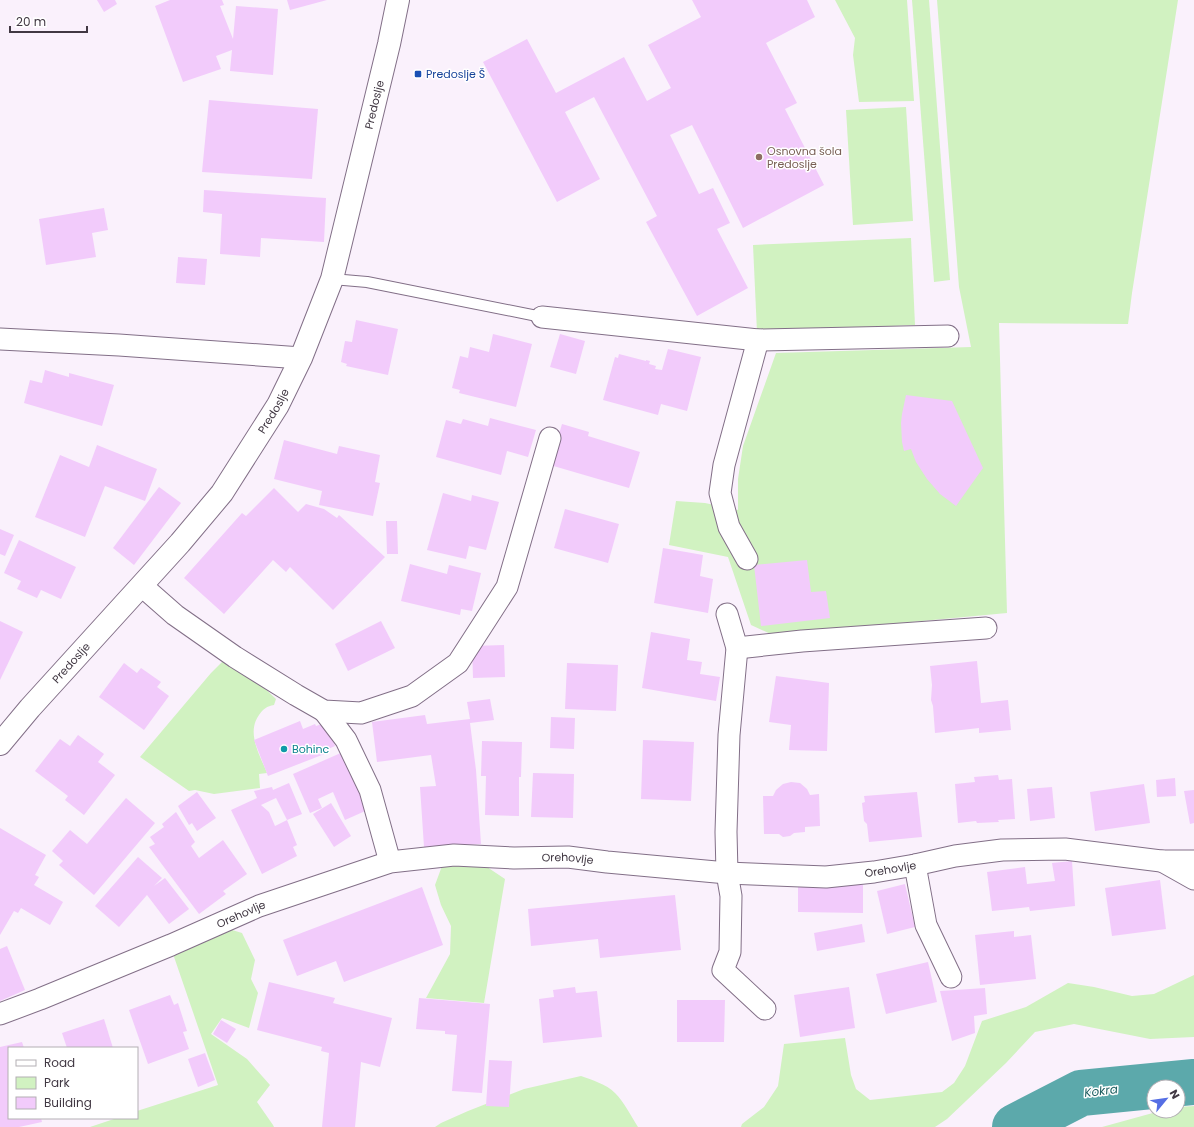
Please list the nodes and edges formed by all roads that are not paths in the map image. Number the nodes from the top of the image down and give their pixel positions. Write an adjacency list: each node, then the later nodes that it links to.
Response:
1 (398, 0): 2 (street, Predoslje)
2 (332, 279): 3 (lane); 7 (street, Predoslje)
3 (542, 317): 6 (street)
4 (948, 336): 6 (street)
5 (0, 339): 7 (street)
6 (758, 340): 9 (street)
7 (301, 358): 10 (street, Predoslje)
8 (550, 438): 14 (street)
9 (747, 559)
10 (142, 586): 14 (street); 15 (street, Predoslje)
11 (728, 614): 13 (street)
12 (986, 628): 13 (street)
13 (737, 648): 20 (street)
14 (324, 711): 18 (street)
15 (0, 744)
16 (1161, 861): 17 (street, Orehovlje); 19 (street, Orehovlje); 21 (street, Orehovlje)
17 (1194, 861)
18 (390, 862): 20 (street, Orehovlje); 24 (street, Orehovlje)
19 (915, 865): 20 (street, Orehovlje); 22 (street)
20 (727, 873): 23 (street)
21 (1194, 880)
22 (951, 977)
23 (765, 1009)
24 (0, 1014)

